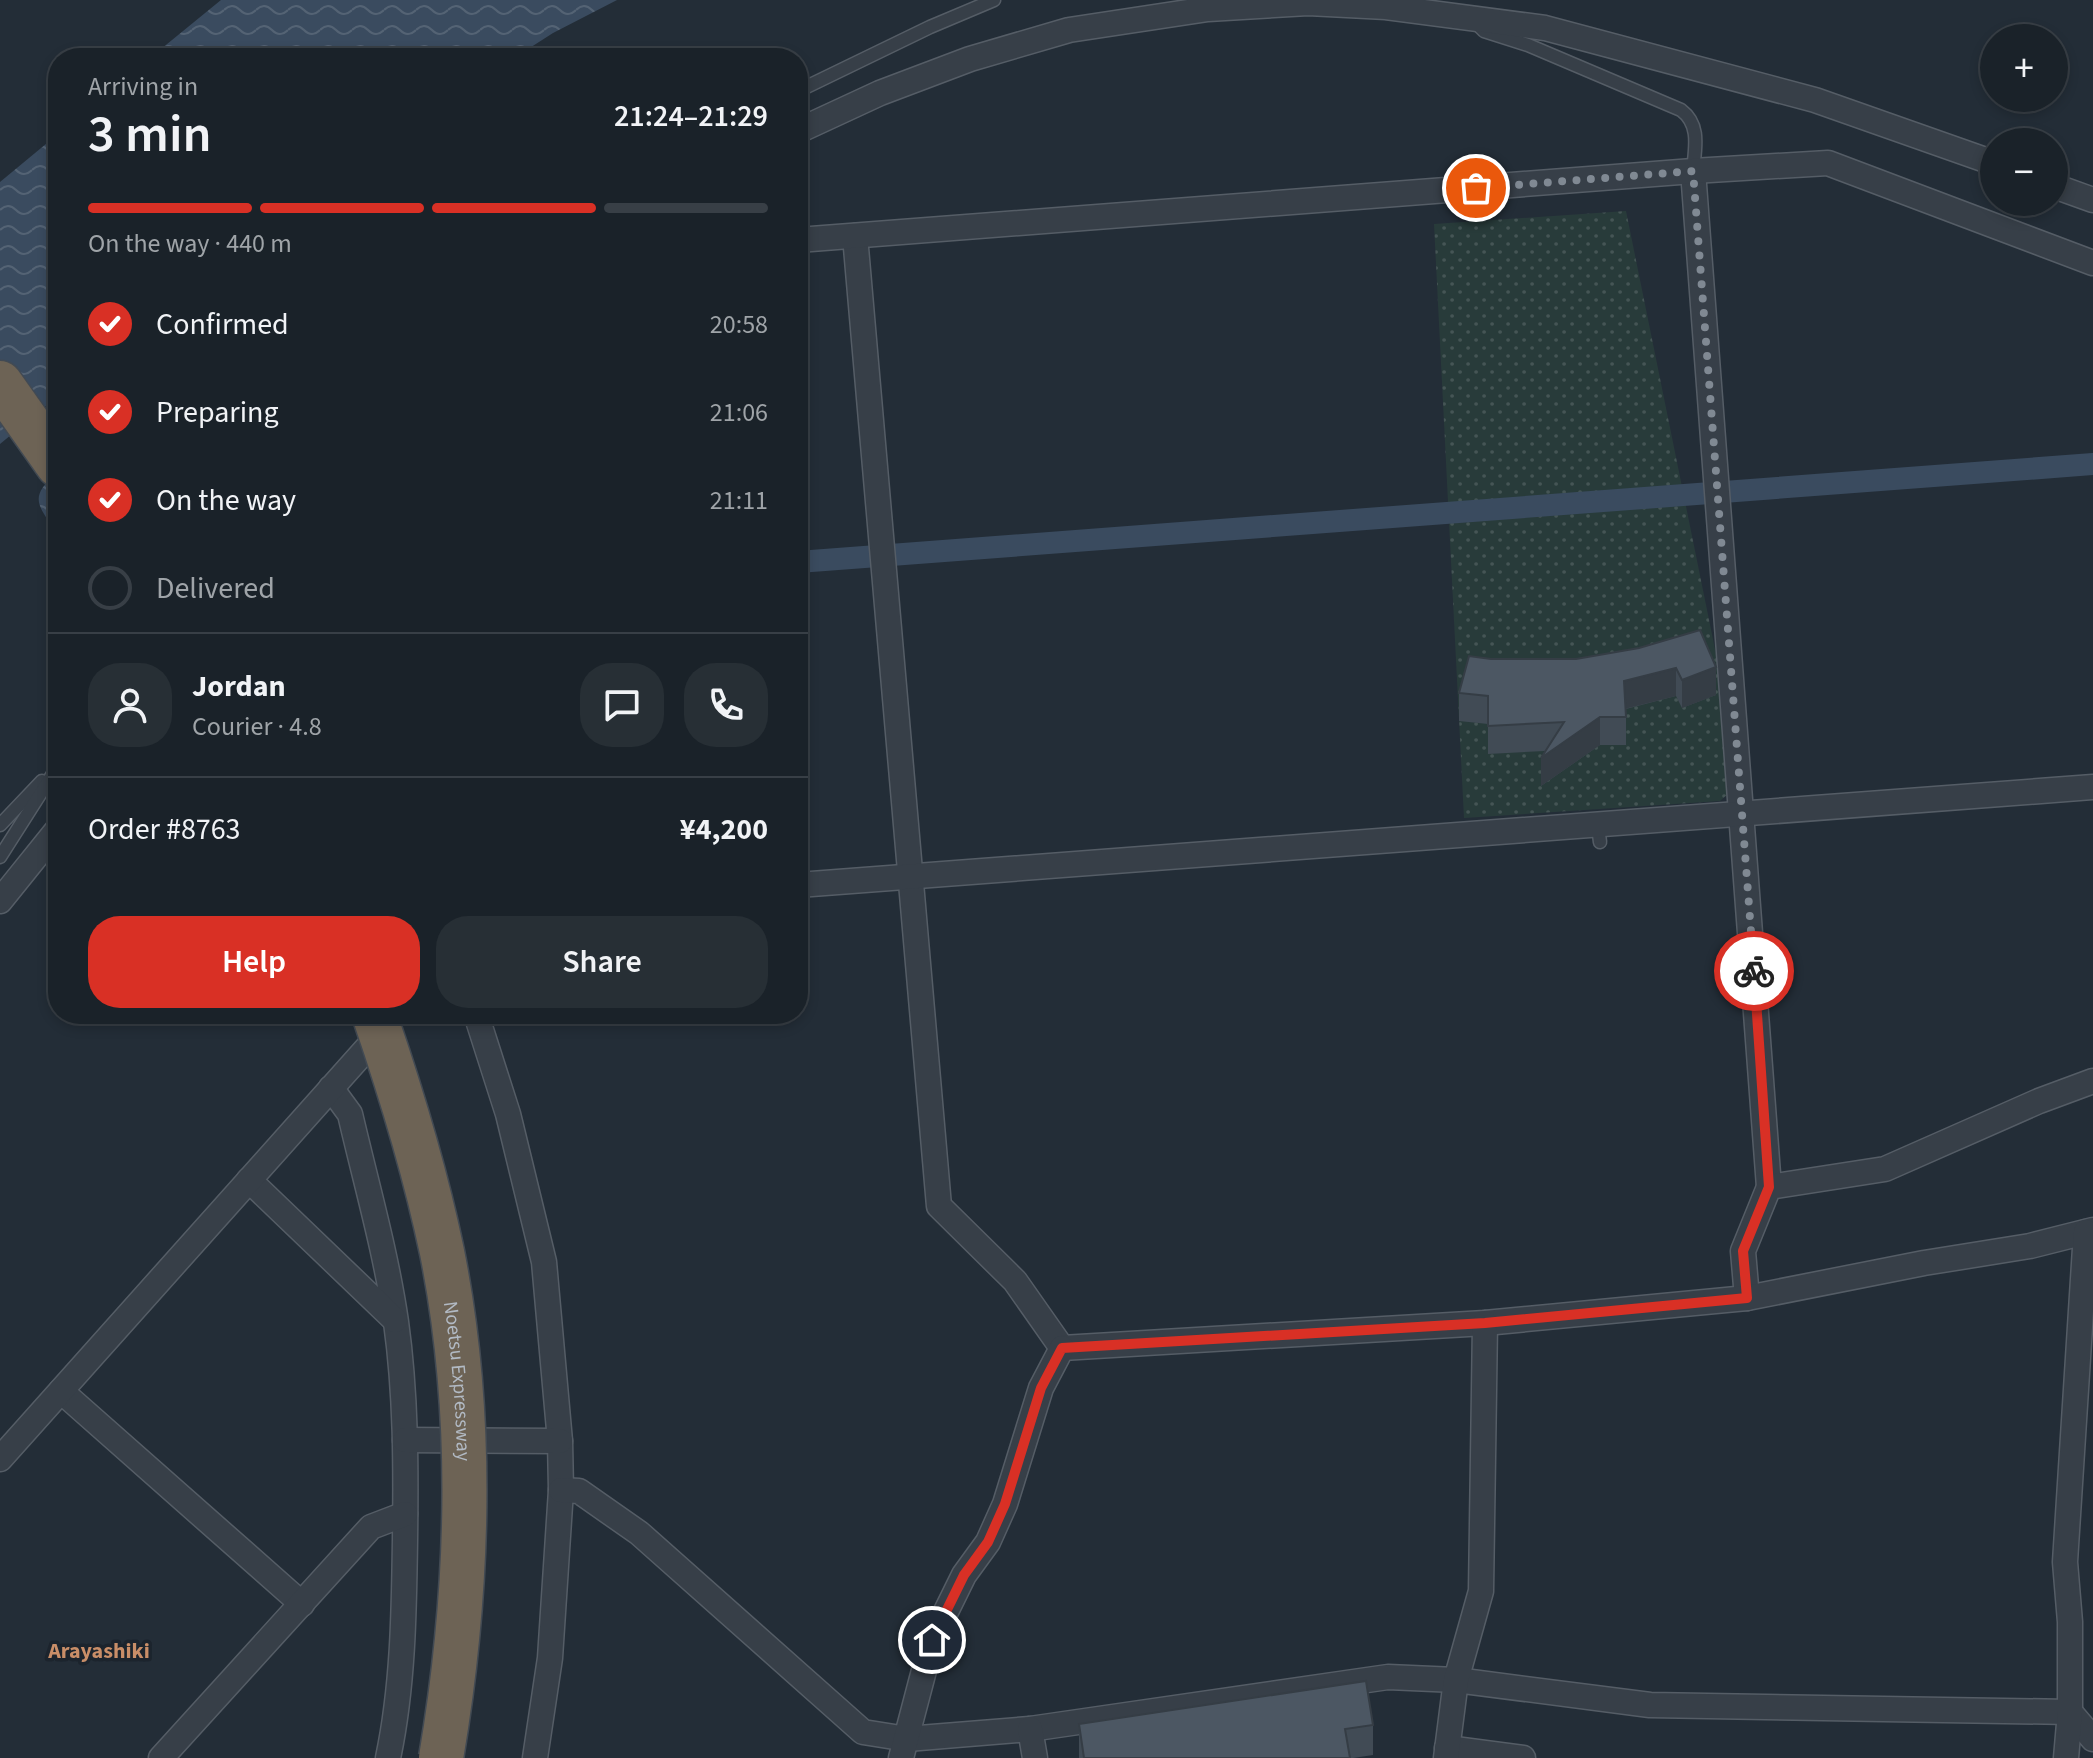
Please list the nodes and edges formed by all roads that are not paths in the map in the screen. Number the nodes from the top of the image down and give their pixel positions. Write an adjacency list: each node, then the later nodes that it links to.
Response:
1 (994, 0): 3 (lane)
2 (1473, 20): 4 (street); 5 (street); 6 (lane)
3 (808, 86)
4 (808, 126)
5 (1980, 158)
6 (1693, 171): 9 (street); 11 (street); 17 (street)
7 (2068, 191): 8 (street)
8 (2093, 200)
9 (855, 236): 10 (street); 21 (street)
10 (808, 239)
11 (2093, 263)
12 (0, 383): 13 (highway)
13 (48, 451)
14 (48, 775): 18 (lane)
15 (48, 781): 20 (lane)
16 (2093, 787): 17 (street)
17 (1743, 814): 21 (street); 30 (street)
18 (0, 825)
19 (48, 841): 23 (street)
20 (0, 857)
21 (911, 878): 22 (street); 35 (street)
22 (808, 884)
23 (0, 901)
24 (378, 1024): 51 (highway, Noetsu Expressway, bridge)
25 (388, 1024): 28 (street)
26 (479, 1024): 38 (street)
27 (2093, 1081): 30 (street)
28 (331, 1088): 29 (street); 33 (street)
29 (249, 1180): 33 (street); 36 (street)
30 (1769, 1187): 32 (street)
31 (2090, 1231): 32 (street); 44 (street)
32 (1747, 1298): 34 (street)
33 (395, 1320): 37 (street)
34 (1485, 1323): 35 (street); 43 (street)
35 (1062, 1348): 47 (street)
36 (61, 1391): 39 (street); 42 (street)
37 (405, 1440): 38 (street); 41 (street)
38 (560, 1441): 40 (street)
39 (0, 1459)
40 (561, 1490): 47 (street); 52 (street)
41 (405, 1514): 42 (street); 50 (street)
42 (302, 1604): 49 (street)
43 (1456, 1680): 44 (street); 45 (street); 48 (street)
44 (2070, 1712): 46 (street); 55 (street)
45 (1030, 1729): 47 (street); 53 (street)
46 (2093, 1739)
47 (904, 1748)
48 (1447, 1753): 54 (street)
49 (161, 1758)
50 (388, 1758)
51 (441, 1758)
52 (535, 1758)
53 (1035, 1758)
54 (1523, 1758)
55 (2066, 1758)

